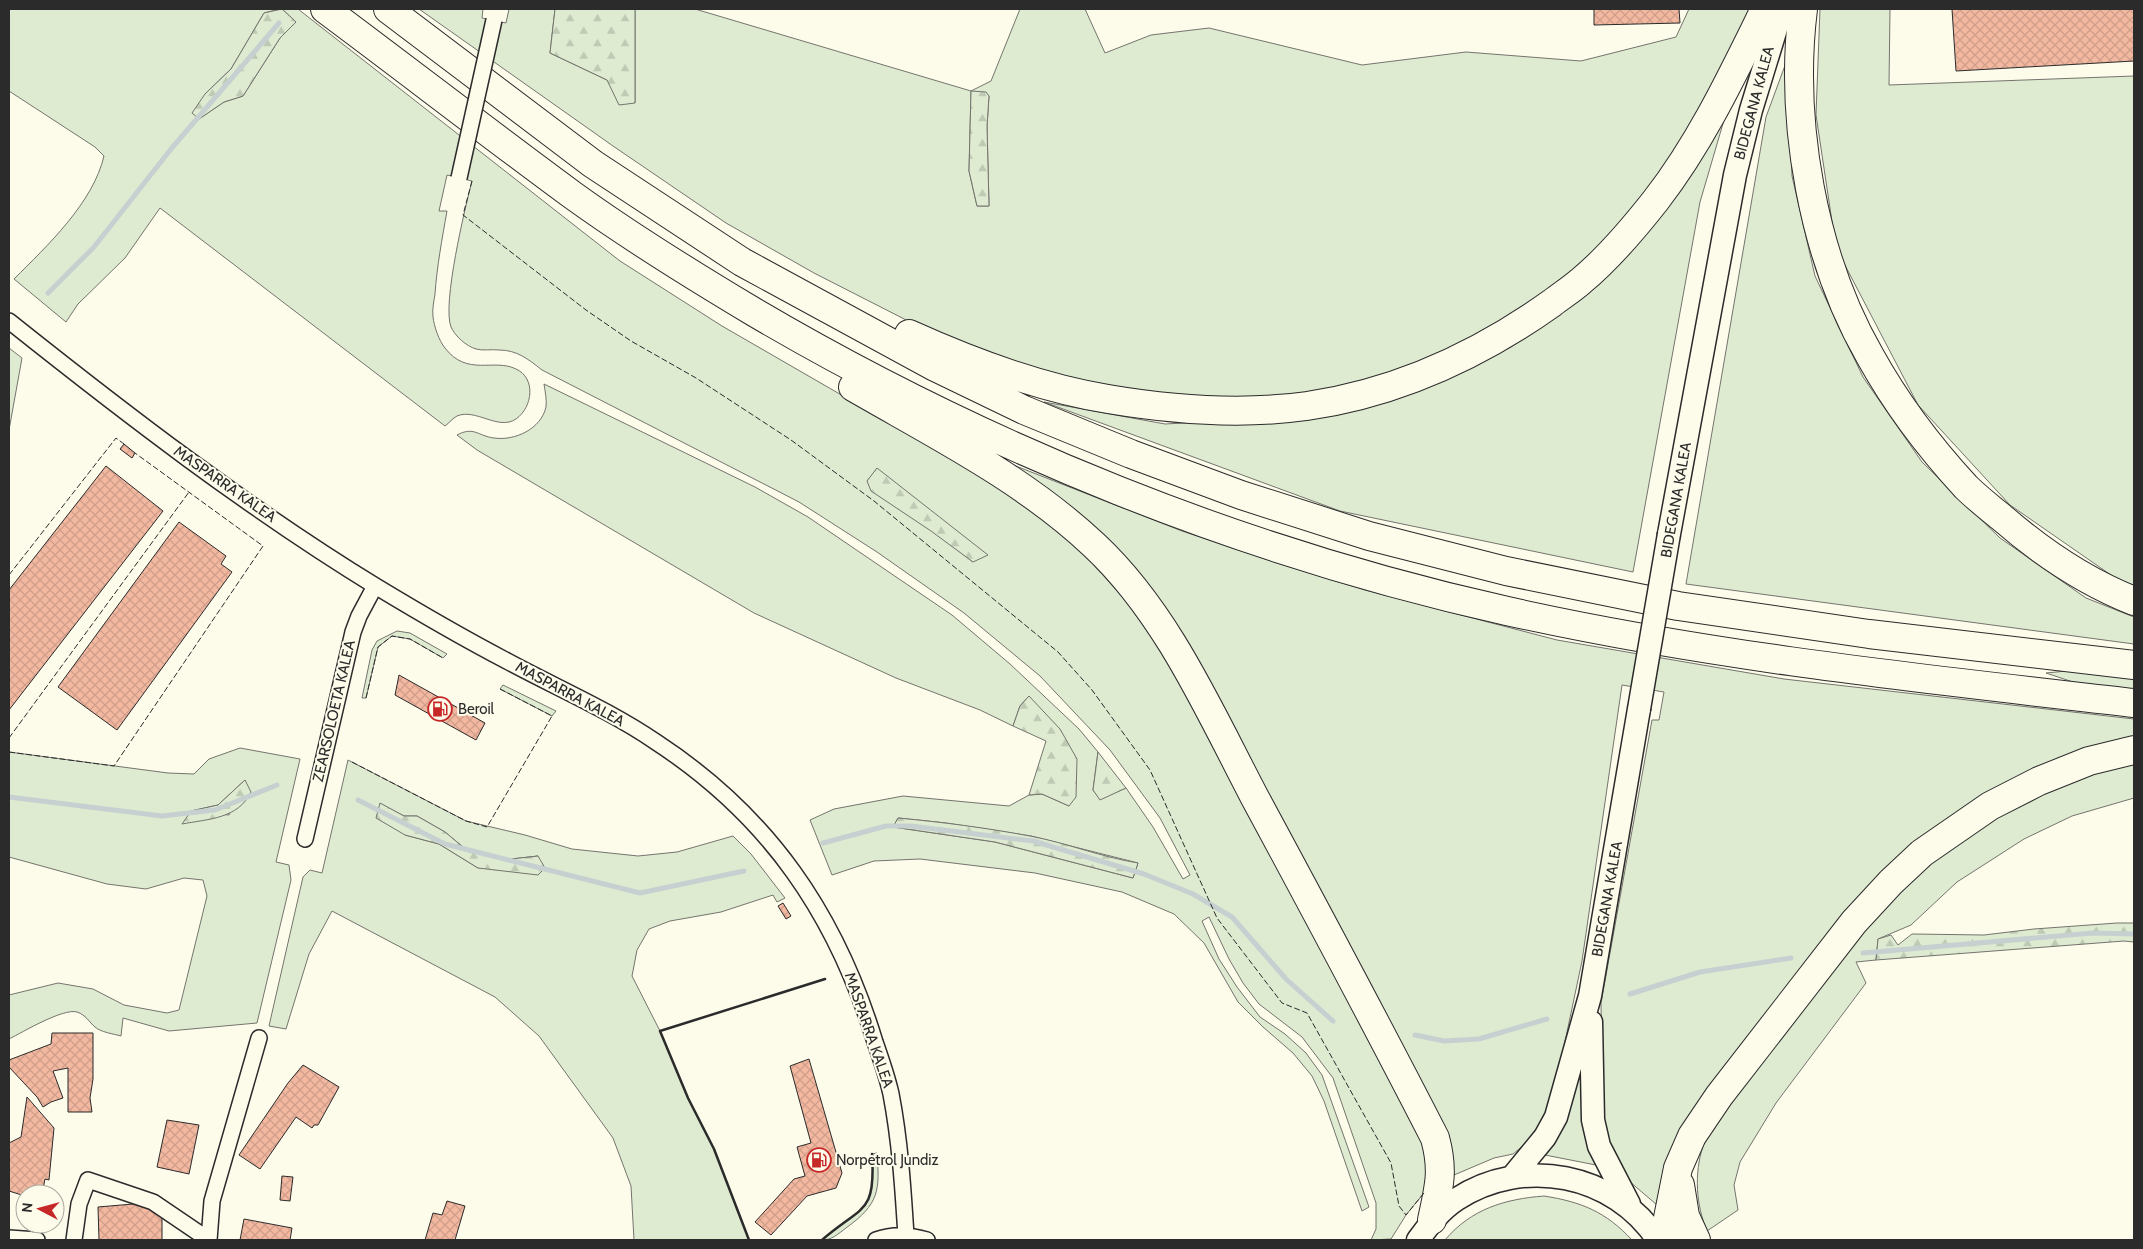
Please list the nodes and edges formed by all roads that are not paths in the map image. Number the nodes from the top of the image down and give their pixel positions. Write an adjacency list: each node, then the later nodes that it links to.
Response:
1 (326, 9): 9 (highway)
2 (388, 9): 8 (highway)
3 (1766, 9): 8 (highway)
4 (1782, 9): 17 (street, BIDEGANA KALEA, bridge)
5 (1803, 9): 12 (highway)
6 (495, 14): 7 (street, bridge)
7 (459, 178)
8 (742, 262): 13 (highway)
9 (676, 264): 14 (highway); 22 (highway)
10 (9, 321): 11 (street, MASPARRA KALEA)
11 (375, 586): 16 (street, ZEARSOLOETA KALEA); 23 (street, MASPARRA KALEA)
12 (2134, 601)
13 (2134, 665)
14 (2134, 703)
15 (2134, 750): 19 (highway)
16 (305, 839)
17 (1590, 996): 20 (street, BIDEGANA KALEA); 21 (street, BIDEGANA KALEA)
18 (258, 1038): 27 (street)
19 (1678, 1168): 31 (highway); 32 (highway)
20 (1514, 1176): 21 (street); 22 (street)
21 (1631, 1209): 30 (street)
22 (1425, 1230)
23 (906, 1236): 28 (street); 29 (street)
24 (9, 1238): 25 (street)
25 (37, 1240)
26 (74, 1240): 27 (street)
27 (209, 1240)
28 (876, 1240)
29 (927, 1240)
30 (1658, 1240)
31 (1666, 1240)
32 (1696, 1240)

